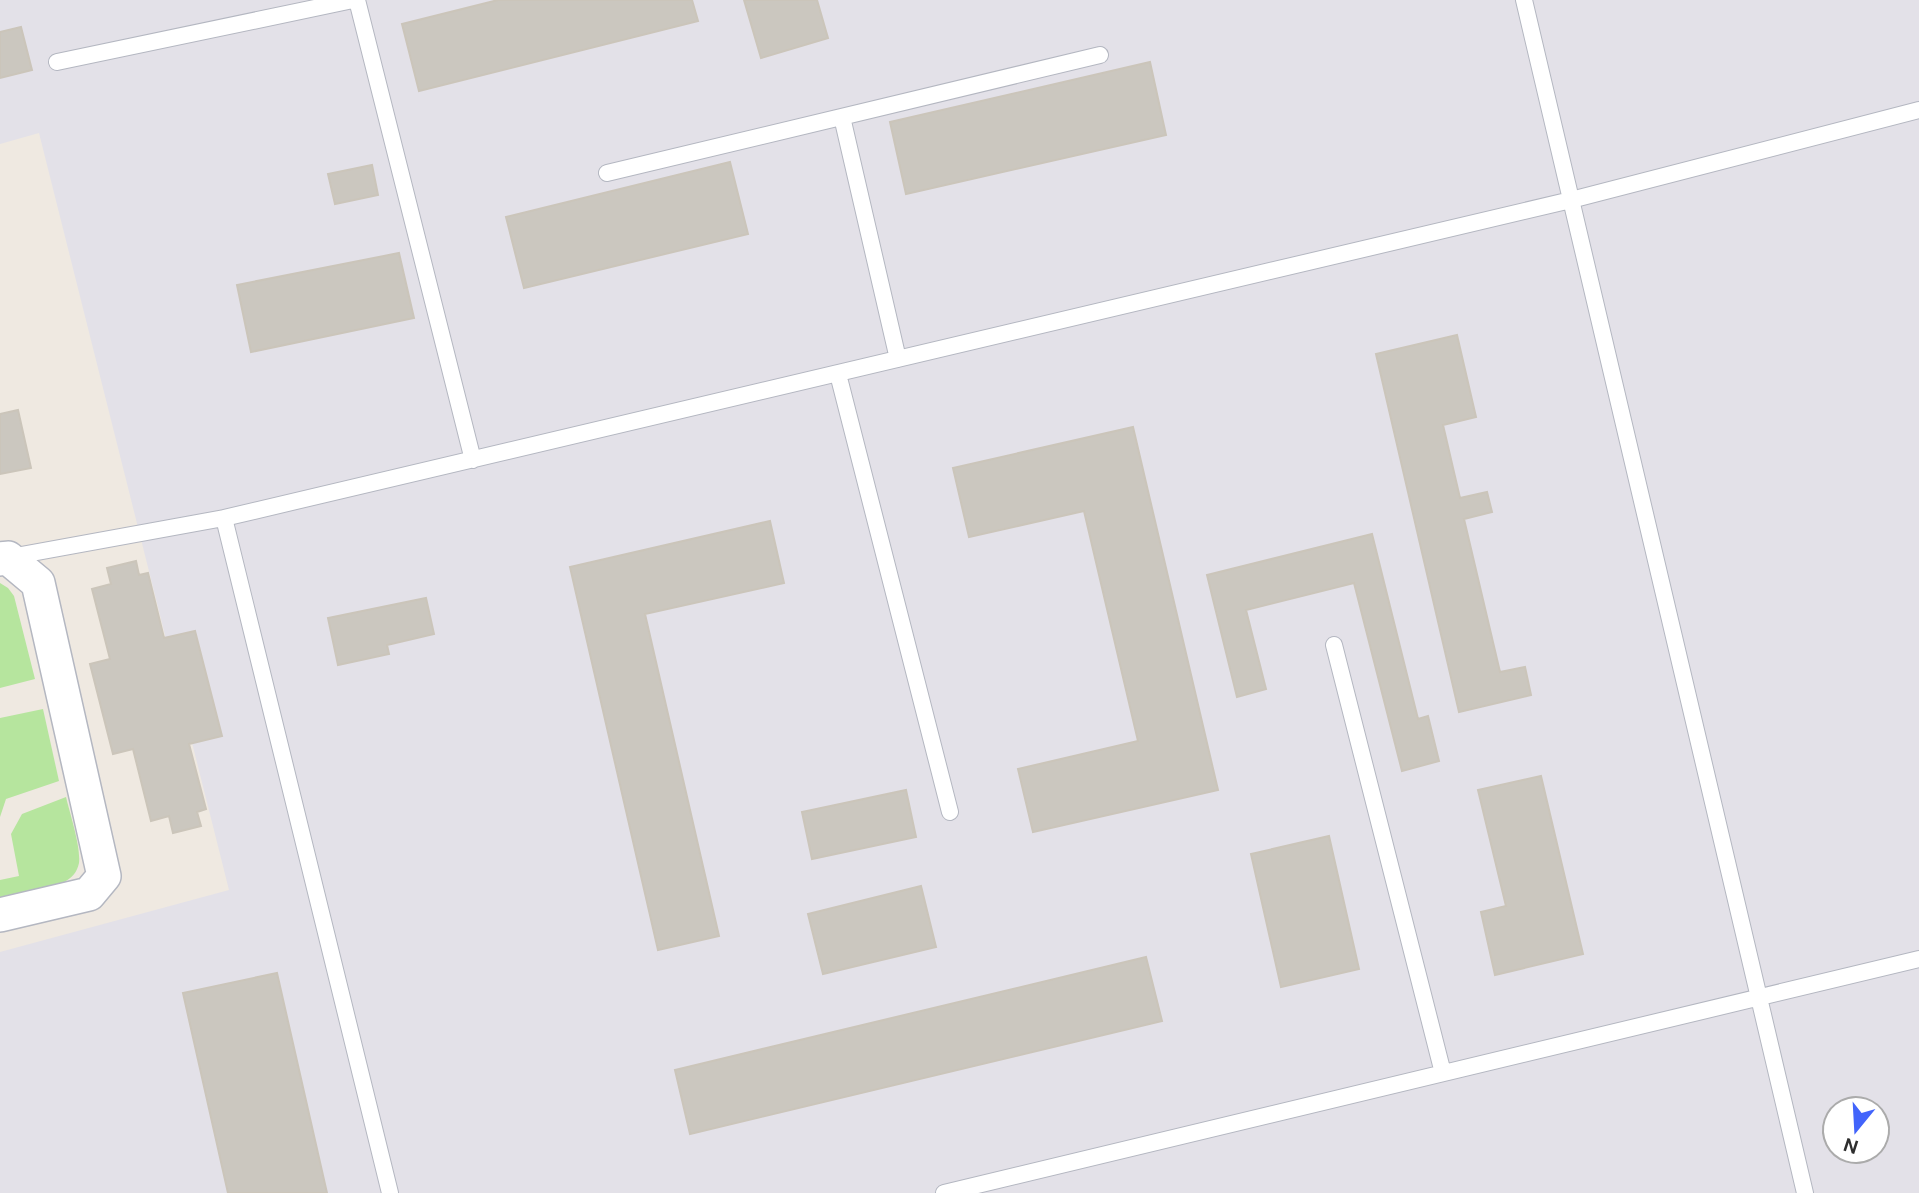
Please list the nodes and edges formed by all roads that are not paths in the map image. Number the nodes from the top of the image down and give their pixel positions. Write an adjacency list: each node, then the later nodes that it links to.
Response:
1 (355, 0): 4 (lane); 11 (lane)
2 (1524, 0): 8 (lane)
3 (1100, 55): 6 (lane)
4 (57, 62)
5 (1919, 110): 8 (lane)
6 (842, 117): 7 (lane); 9 (lane)
7 (607, 173)
8 (1571, 200): 9 (lane); 18 (lane)
9 (898, 359): 10 (lane)
10 (838, 374): 11 (lane); 15 (lane)
11 (473, 460): 12 (lane)
12 (224, 518): 13 (lane); 20 (lane)
13 (4, 558): 16 (street)
14 (1334, 645): 19 (lane)
15 (950, 812)
16 (0, 915)
17 (1919, 959): 18 (lane)
18 (1760, 998): 19 (lane); 22 (lane)
19 (1443, 1073): 21 (lane)
20 (390, 1193)
21 (944, 1193)
22 (1805, 1193)

